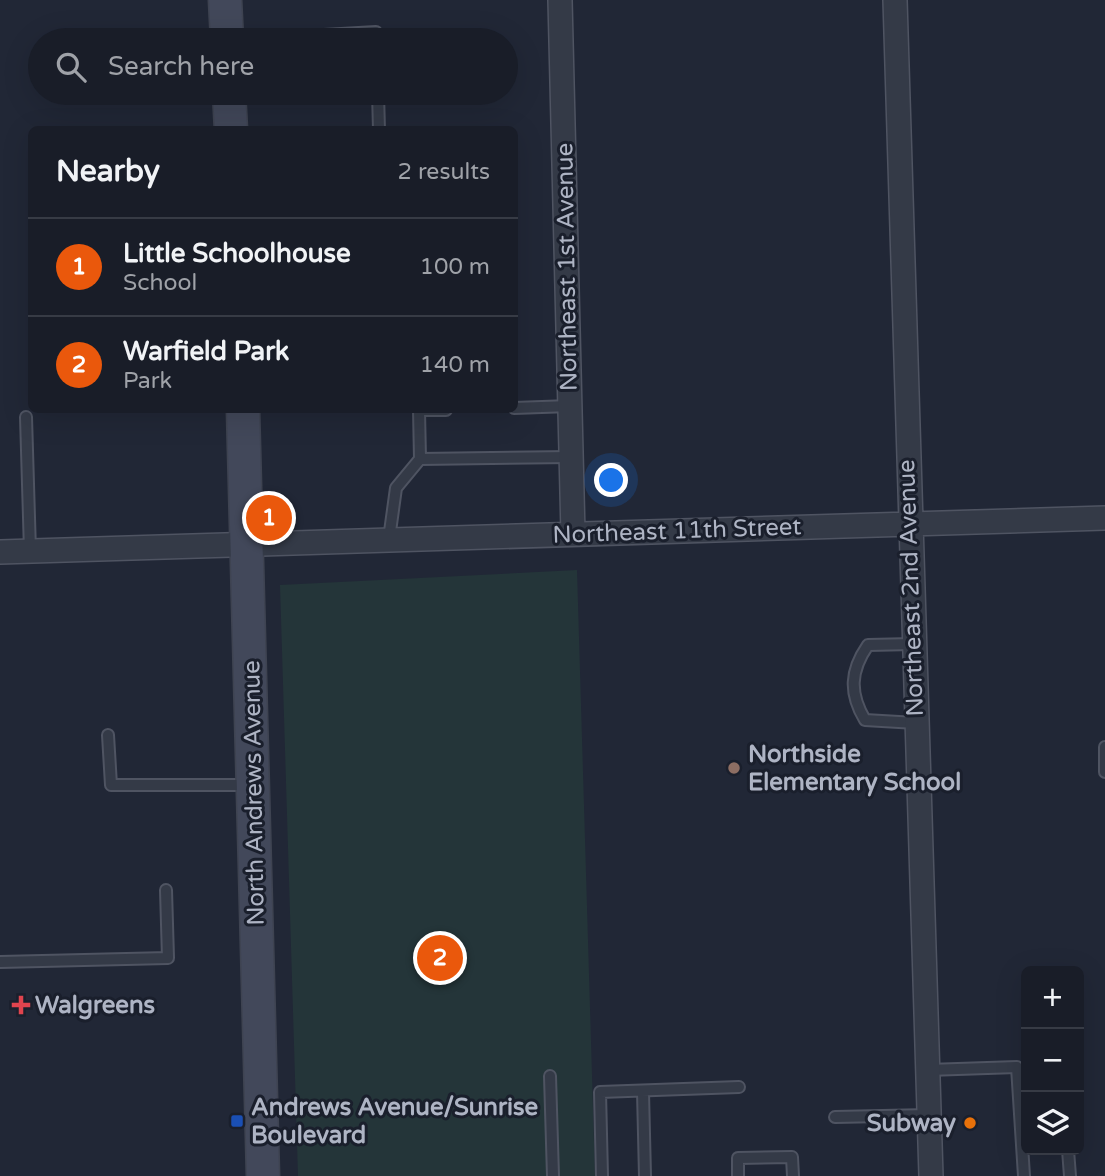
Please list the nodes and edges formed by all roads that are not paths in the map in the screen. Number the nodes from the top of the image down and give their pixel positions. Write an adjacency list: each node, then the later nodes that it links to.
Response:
1 (225, 0): 4 (main road)
2 (560, 0): 9 (street, Northeast 1st Avenue)
3 (895, 0): 17 (street, Northeast 2nd Avenue)
4 (226, 28)
5 (230, 105): 7 (main road)
6 (378, 105): 8 (lane)
7 (231, 126)
8 (379, 126)
9 (570, 406): 10 (lane); 14 (street, Northeast 1st Avenue)
10 (518, 408)
11 (243, 413): 20 (main road, North Andrews Avenue)
12 (419, 413): 15 (lane)
13 (26, 416): 21 (lane)
14 (571, 457): 15 (lane); 18 (street, Northeast 1st Avenue)
15 (420, 460): 19 (lane)
16 (1105, 518): 17 (street, Northeast 11th Street)
17 (909, 524): 18 (street, Northeast 11th Street); 23 (street, Northeast 2nd Avenue)
18 (573, 534): 19 (street, Northeast 11th Street)
19 (388, 539): 20 (street, Northeast 11th Street)
20 (249, 544): 21 (street, Northeast 11th Street); 28 (main road, North Andrews Avenue)
21 (30, 551): 22 (street, Northeast 11th Street)
22 (0, 552)
23 (913, 644): 24 (street, Northeast 2nd Avenue); 24 (lane)
24 (916, 723): 32 (street, Northeast 2nd Avenue)
25 (108, 735): 28 (lane)
26 (1105, 747): 27 (lane)
27 (1105, 772)
28 (254, 785): 40 (main road, North Andrews Avenue)
29 (166, 890): 30 (lane)
30 (0, 962)
31 (1021, 1067): 32 (lane)
32 (928, 1070): 37 (street, Northeast 2nd Avenue)
33 (550, 1076): 41 (lane)
34 (739, 1087): 35 (lane)
35 (643, 1091): 42 (lane); 43 (lane)
36 (1022, 1092): 47 (lane)
37 (929, 1115): 38 (lane); 46 (street, Northeast 2nd Avenue)
38 (835, 1117)
39 (1068, 1155): 48 (lane)
40 (263, 1176)
41 (552, 1176)
42 (602, 1176)
43 (645, 1176)
44 (738, 1176): 45 (lane)
45 (793, 1176)
46 (931, 1176)
47 (1024, 1176)
48 (1070, 1176)

